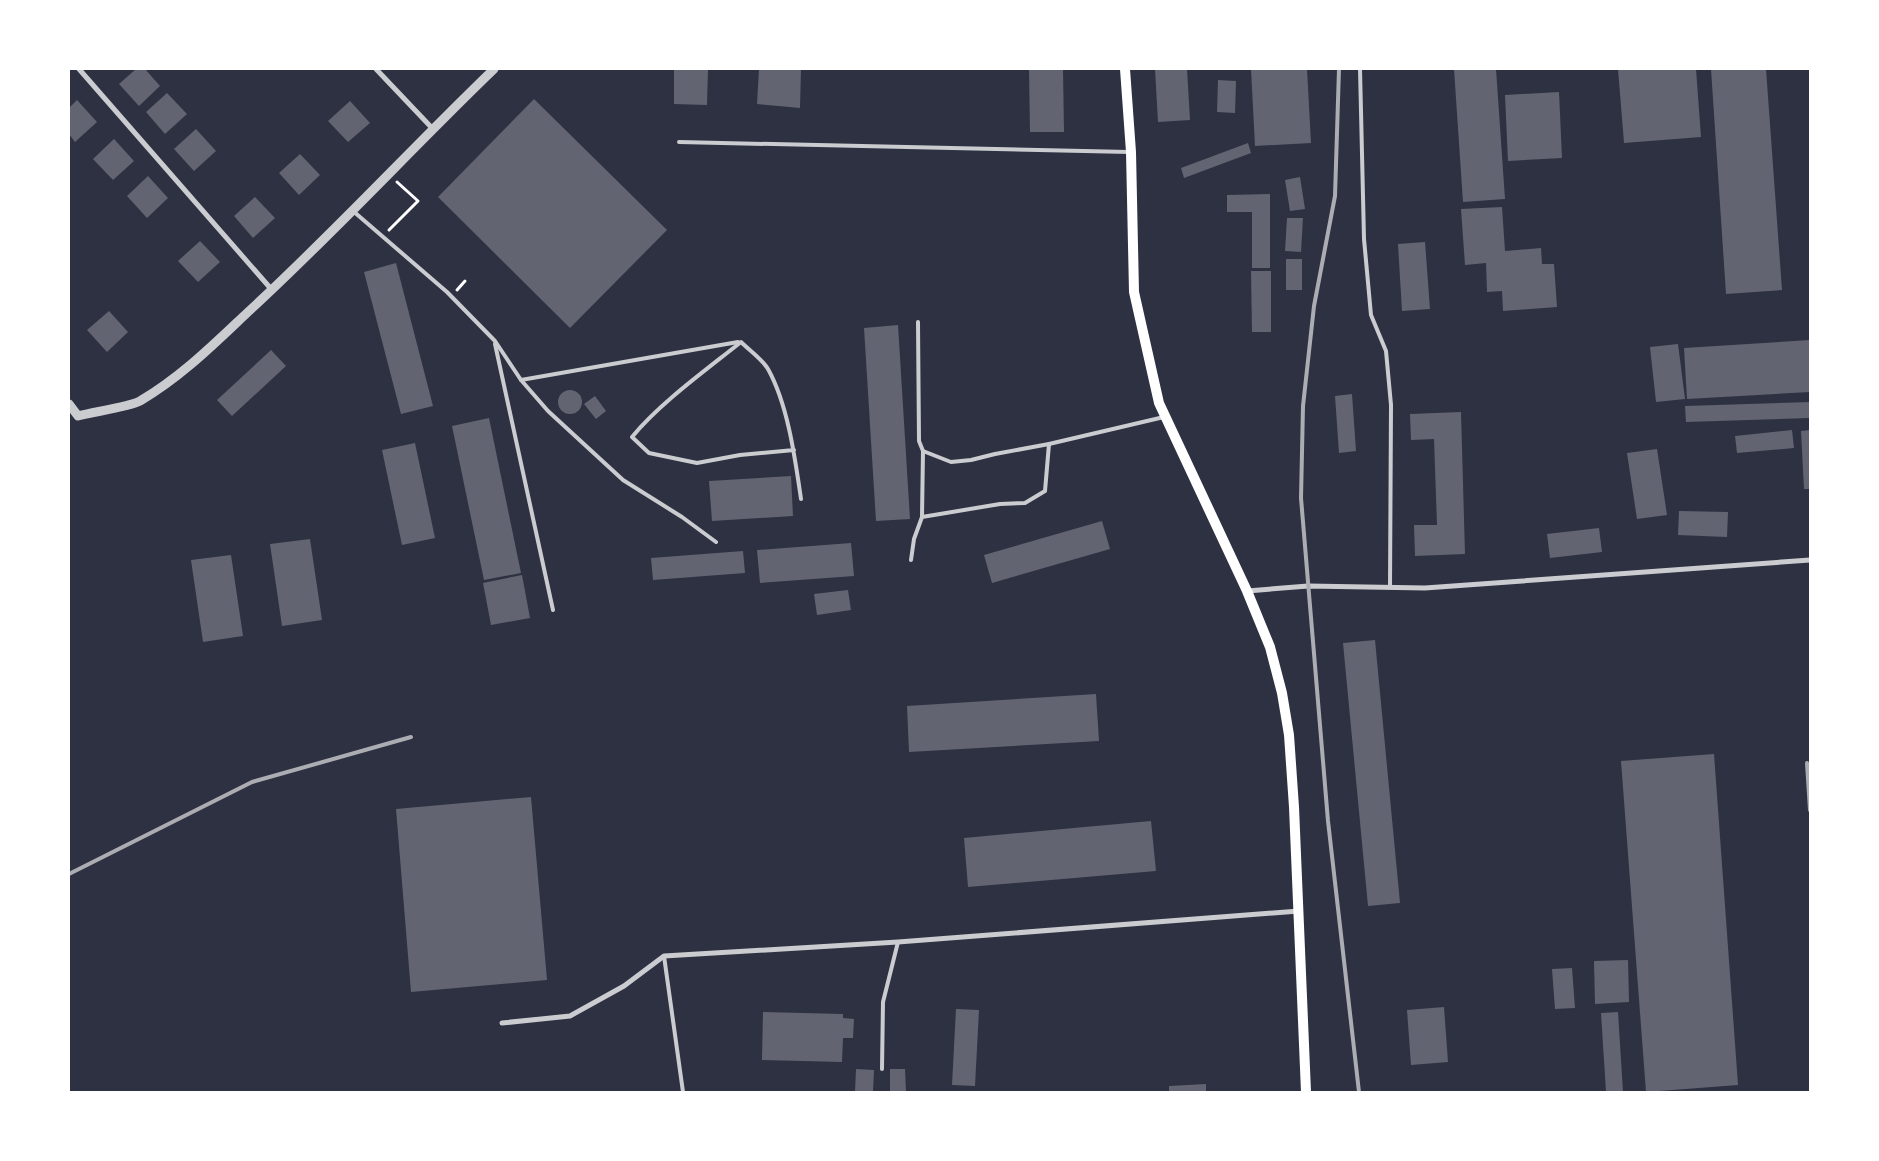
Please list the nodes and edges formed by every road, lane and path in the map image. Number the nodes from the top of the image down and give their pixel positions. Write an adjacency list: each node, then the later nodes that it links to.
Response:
1 (79, 69): 13 (street)
2 (376, 69): 6 (street)
3 (494, 69): 6 (street)
4 (1124, 69): 8 (main road)
5 (1360, 69): 30 (lane)
6 (432, 128): 10 (street)
7 (679, 142): 8 (lane)
8 (1131, 152): 21 (main road)
9 (403, 189): 11 (path)
10 (353, 210): 13 (street); 16 (lane)
11 (394, 238)
12 (465, 281): 14 (path)
13 (272, 290): 20 (street)
14 (455, 292)
15 (918, 322): 24 (lane)
16 (495, 341): 18 (lane); 32 (lane)
17 (741, 342): 18 (lane); 23 (lane); 23 (lane)
18 (521, 380): 27 (lane)
19 (69, 404): 20 (street)
20 (73, 416)
21 (1165, 416): 22 (lane); 31 (main road)
22 (1049, 444): 24 (lane); 26 (lane)
23 (794, 450): 25 (lane)
24 (923, 450): 26 (lane)
25 (801, 499)
26 (922, 517): 28 (lane)
27 (716, 542)
28 (911, 560)
29 (1810, 560): 30 (street)
30 (1390, 587): 31 (street)
31 (1247, 591): 33 (main road)
32 (553, 610)
33 (1299, 910): 34 (street); 39 (main road)
34 (898, 942): 35 (street); 37 (lane)
35 (664, 956): 36 (street); 38 (lane)
36 (502, 1023)
37 (882, 1069)
38 (683, 1092)
39 (1306, 1092)

